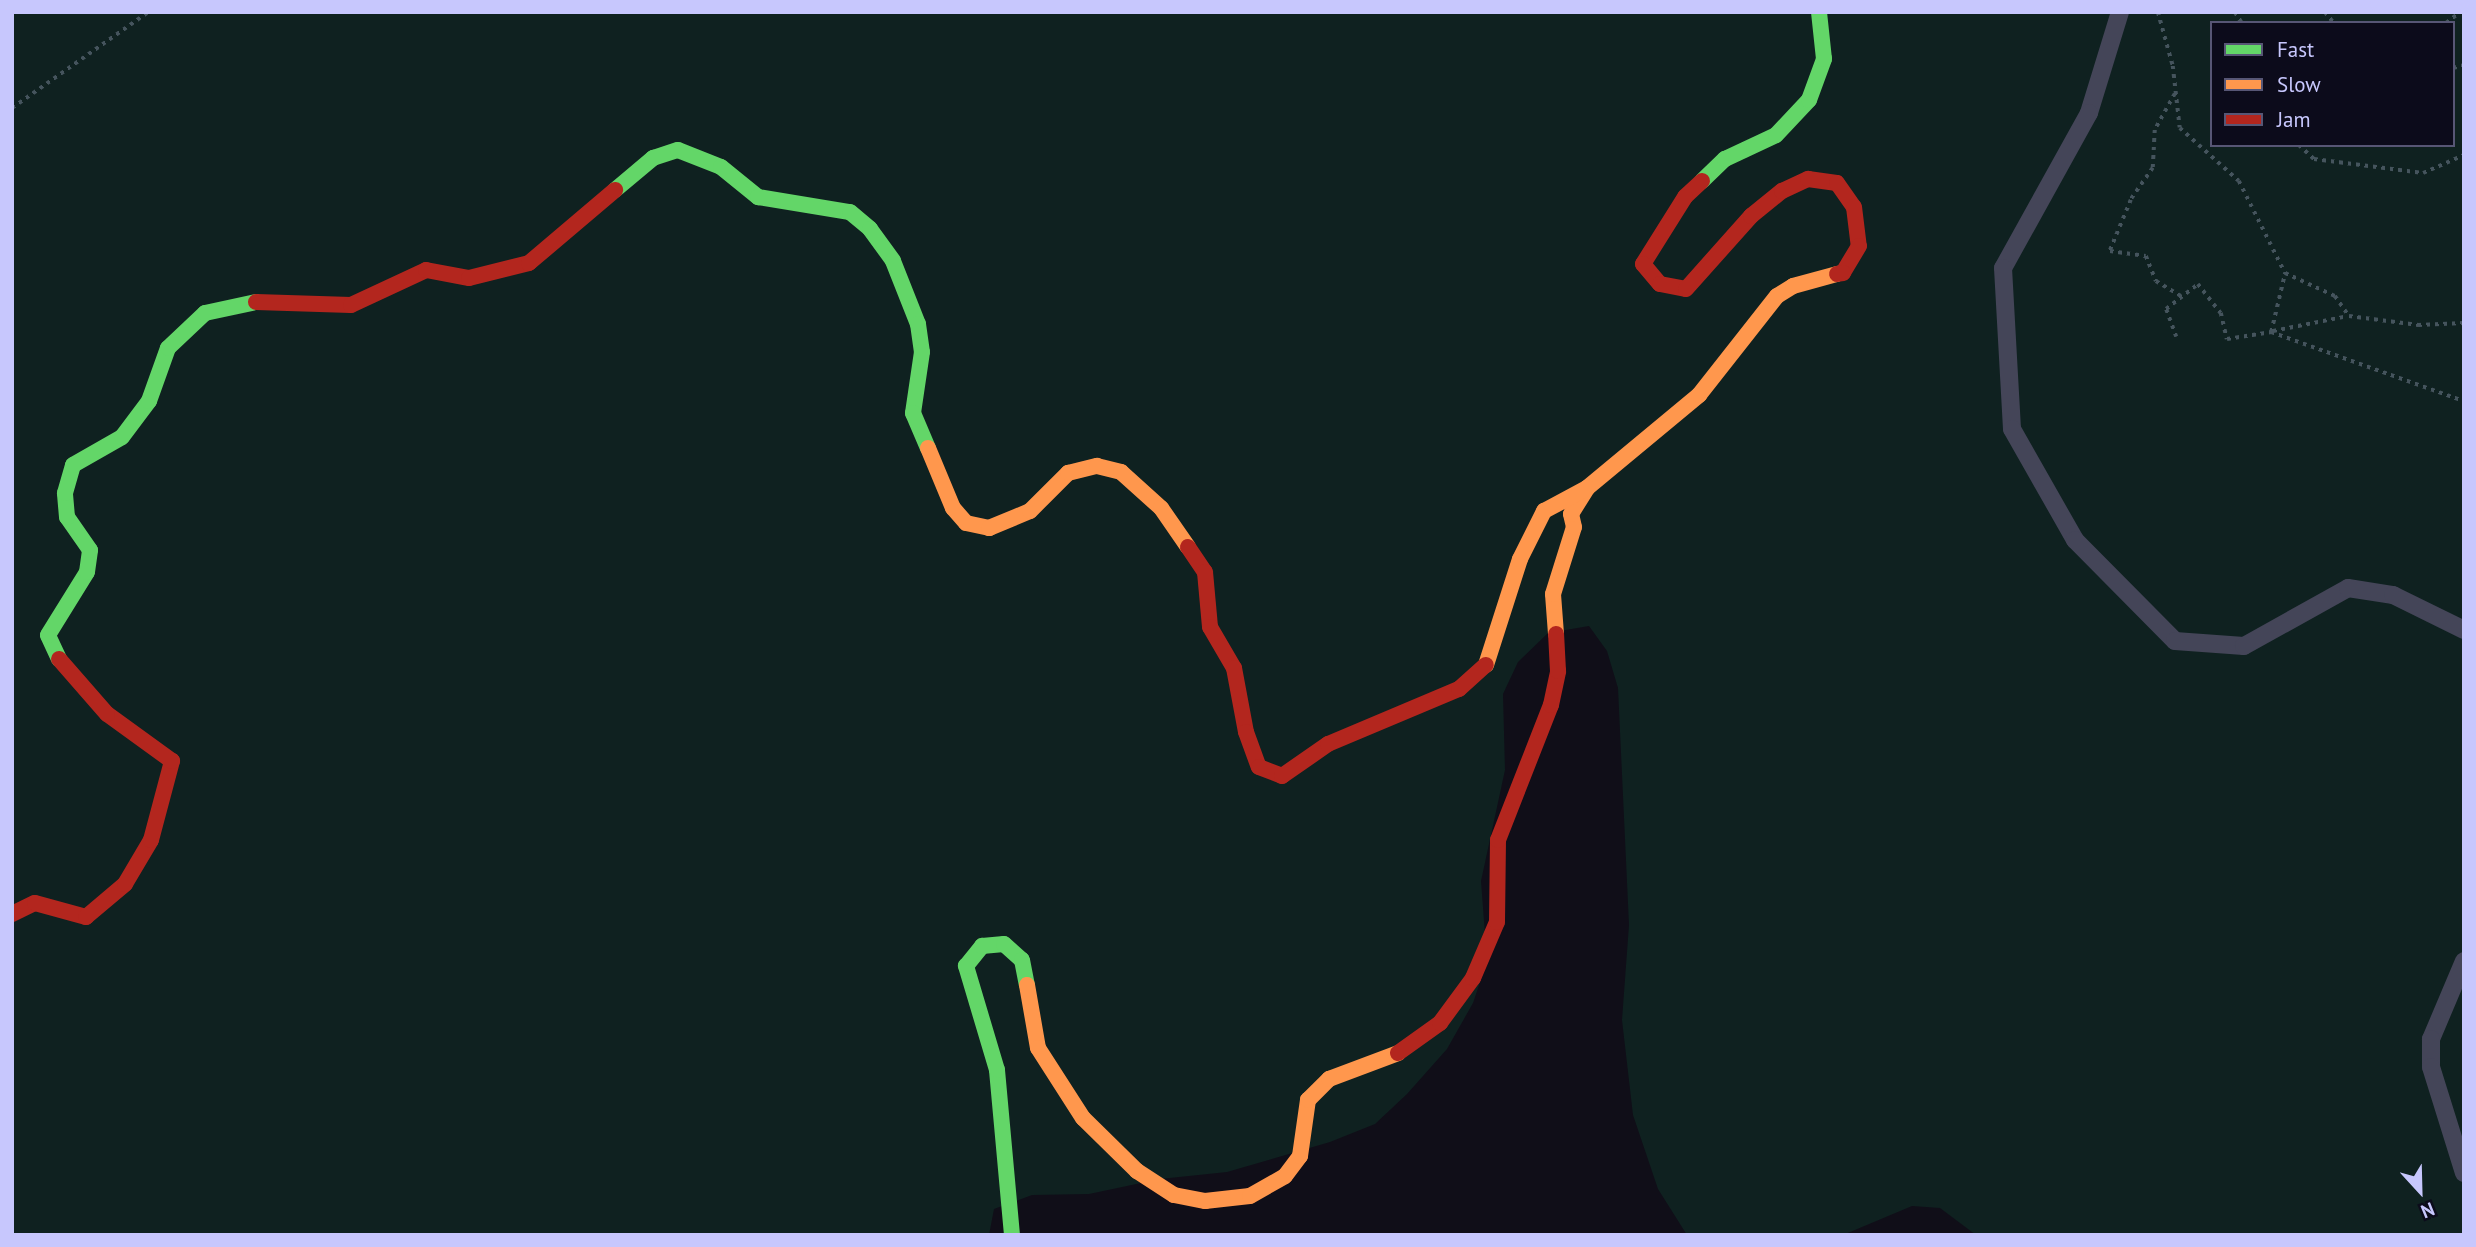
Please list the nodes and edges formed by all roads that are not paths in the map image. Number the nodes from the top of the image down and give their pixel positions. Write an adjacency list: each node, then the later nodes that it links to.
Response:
1 (1819, 12): 3 (street)
2 (2120, 12): 4 (street)
3 (1587, 488): 5 (street); 8 (street)
4 (2464, 630)
5 (12, 914)
6 (2464, 961): 7 (street)
7 (2464, 1173)
8 (1012, 1235)

